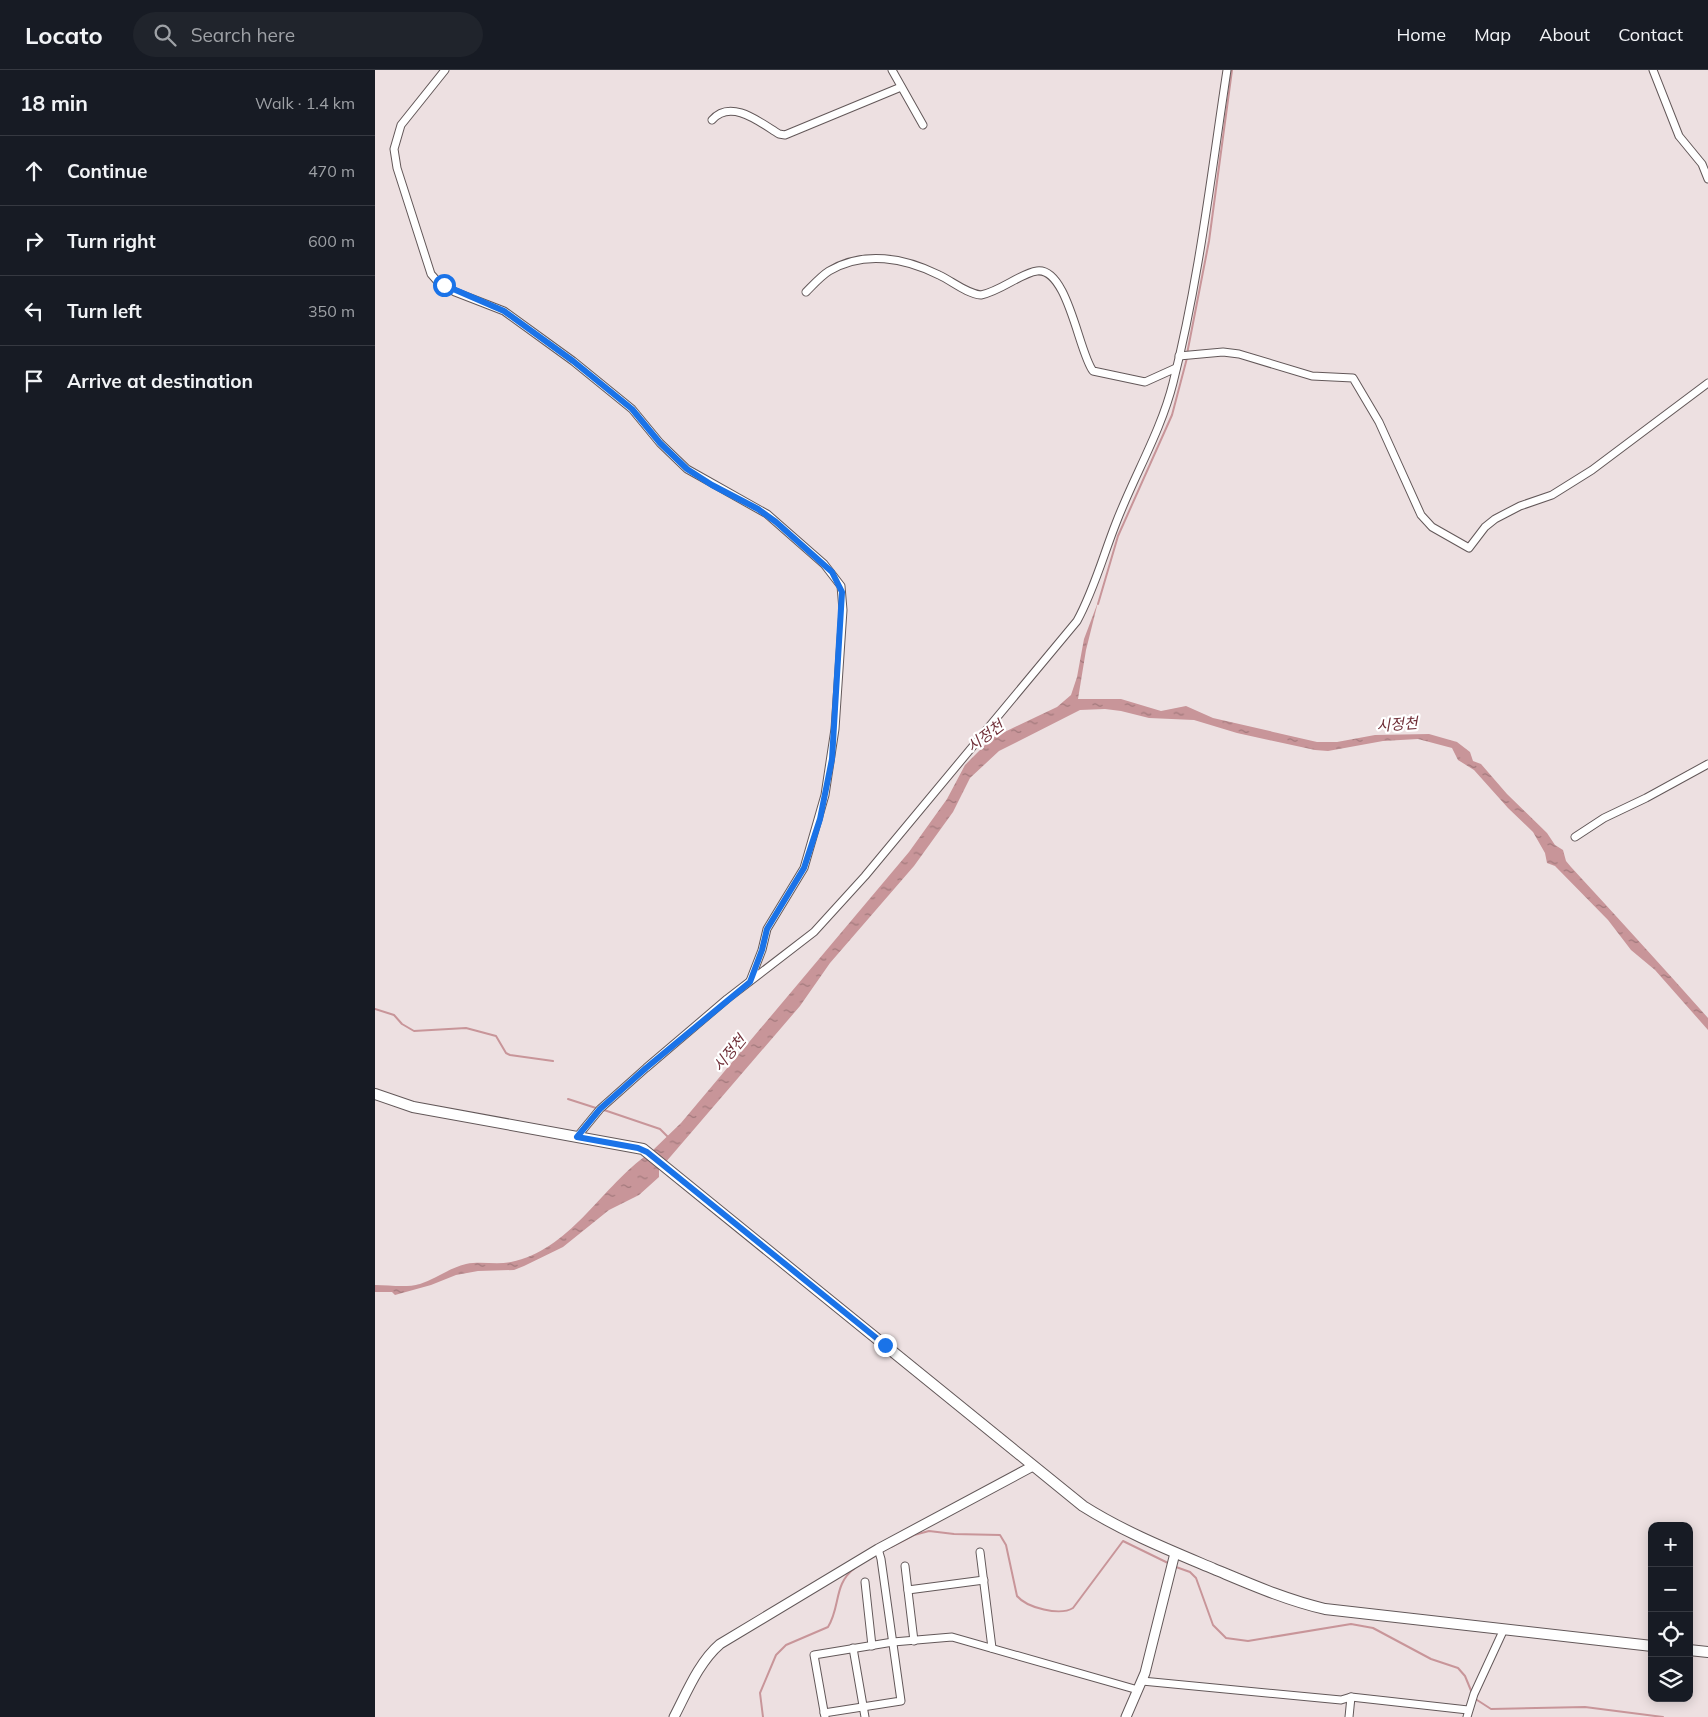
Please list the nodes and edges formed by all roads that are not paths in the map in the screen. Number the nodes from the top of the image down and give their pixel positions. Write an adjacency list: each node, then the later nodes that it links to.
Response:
1 (445, 70): 15 (street)
2 (892, 70): 5 (street)
3 (1227, 70): 10 (street)
4 (1653, 70): 8 (street)
5 (901, 87): 6 (street); 7 (street)
6 (712, 120)
7 (923, 125)
8 (1708, 179)
9 (806, 292): 11 (street)
10 (1179, 356): 11 (street); 12 (street)
11 (1176, 368): 15 (street)
12 (1708, 384)
13 (1708, 764): 14 (street)
14 (1575, 838)
15 (750, 982): 17 (street)
16 (375, 1094): 17 (main road)
17 (577, 1137): 18 (main road)
18 (1033, 1466): 19 (street); 21 (main road)
19 (878, 1549): 28 (street); 41 (street)
20 (980, 1552): 23 (street)
21 (1175, 1553): 26 (main road); 35 (street)
22 (905, 1566): 25 (street)
23 (984, 1580): 25 (street); 32 (street)
24 (865, 1582): 29 (street)
25 (907, 1590): 27 (street)
26 (1504, 1629): 30 (main road); 39 (street)
27 (914, 1641): 28 (street); 32 (street)
28 (893, 1642): 29 (street); 38 (street)
29 (872, 1646): 31 (street)
30 (1648, 1646)
31 (853, 1648): 38 (street); 40 (street)
32 (992, 1648): 36 (street)
33 (1693, 1650): 34 (main road)
34 (1708, 1652)
35 (1142, 1681): 36 (street); 37 (street)
36 (1138, 1690): 43 (street)
37 (1351, 1697): 39 (street); 44 (street)
38 (863, 1707): 40 (street); 42 (street)
39 (1467, 1713)
40 (825, 1715)
41 (675, 1717)
42 (865, 1717)
43 (1126, 1717)
44 (1349, 1717)

